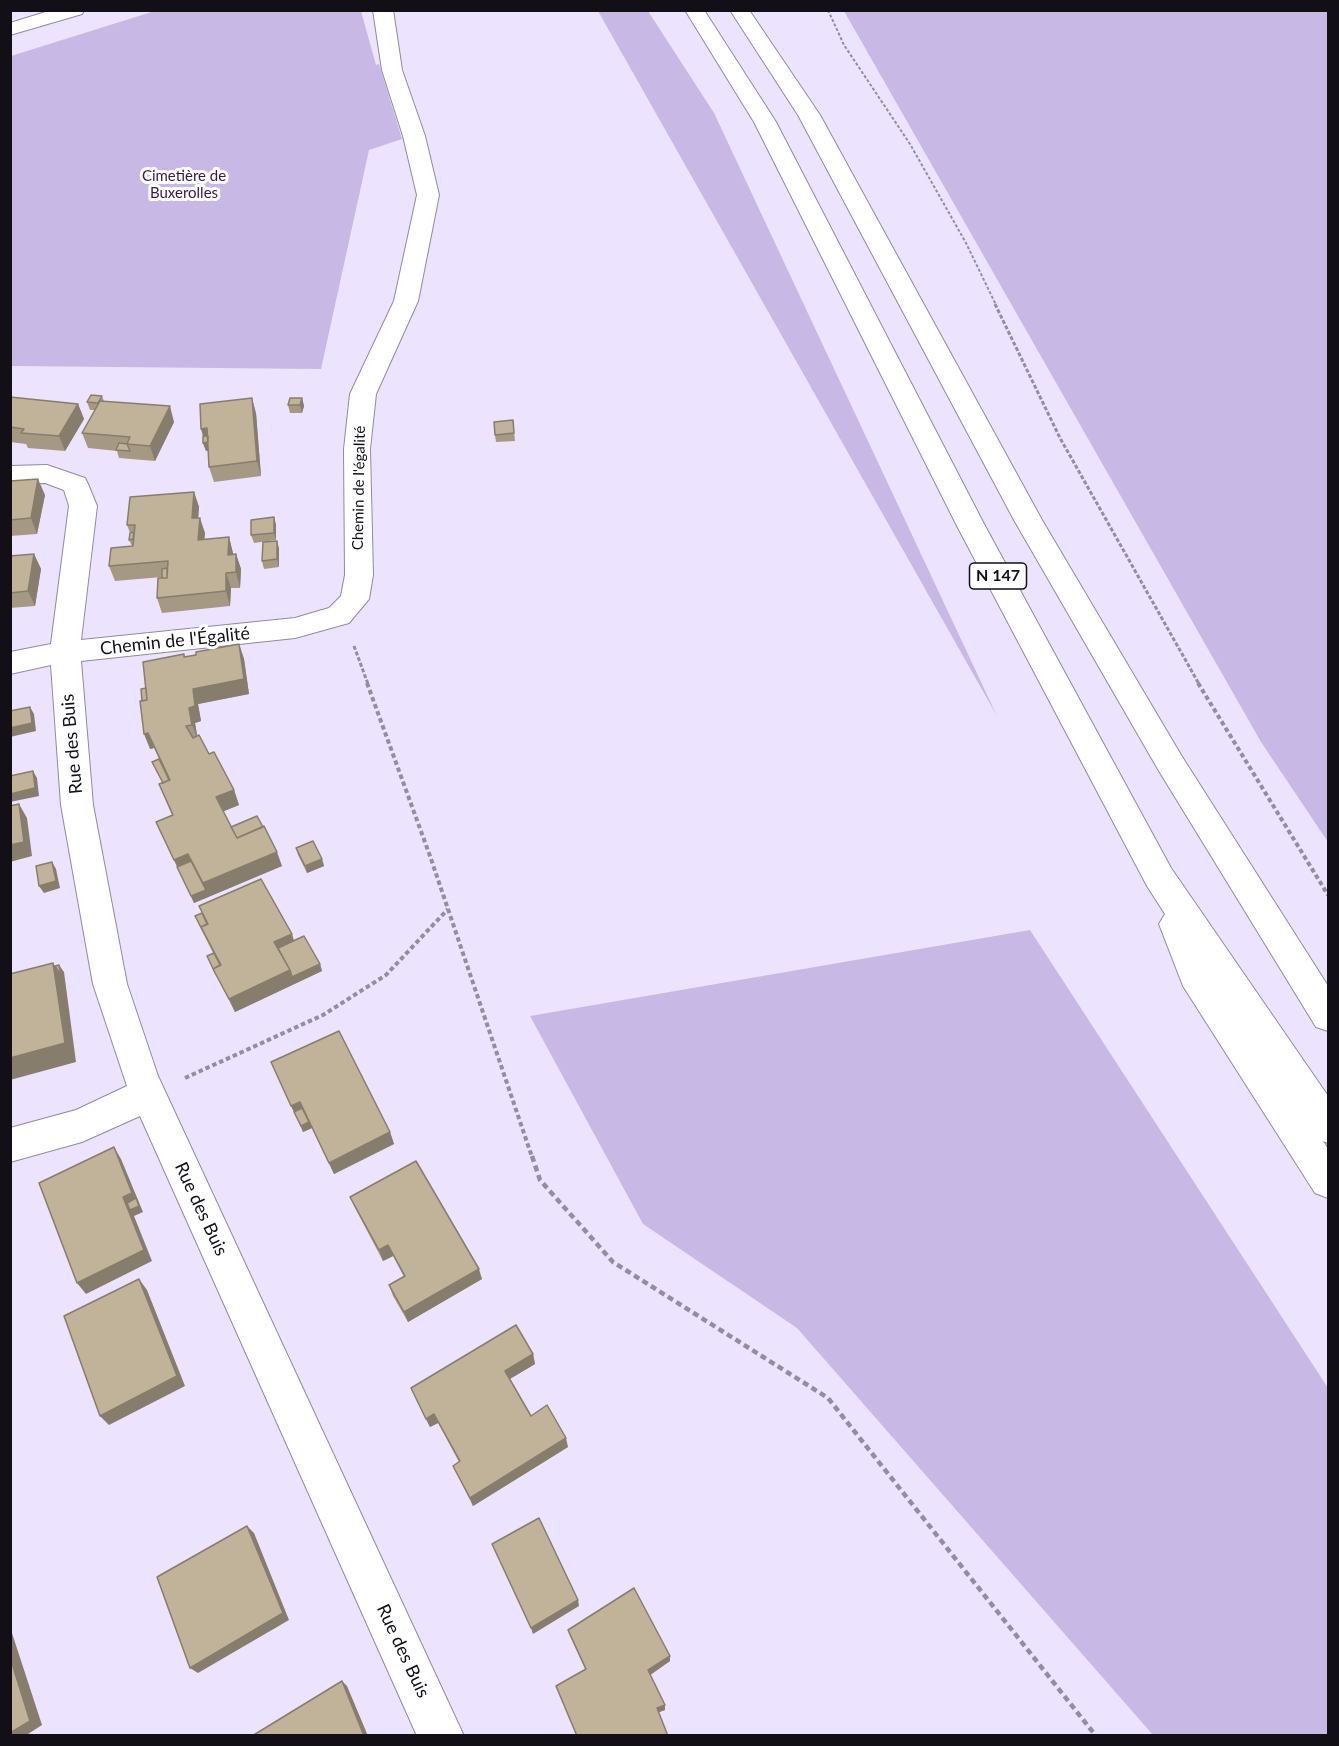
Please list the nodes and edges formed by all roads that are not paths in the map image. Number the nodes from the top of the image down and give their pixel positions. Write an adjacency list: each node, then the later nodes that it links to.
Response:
1 (75, 10): 5 (main road)
2 (383, 10): 7 (main road, Chemin de l'égalité)
3 (694, 10): 10 (main road, N 147)
4 (739, 10): 11 (main road, N 147)
5 (10, 29)
6 (10, 475): 8 (main road, Rue des Buis)
7 (339, 616): 8 (main road, Chemin de l'Égalité)
8 (65, 652): 9 (main road, Chemin de l'Égalité); 12 (main road, Rue des Buis)
9 (10, 663)
10 (1159, 877): 13 (main road, N 147); 15 (main road)
11 (1329, 1016)
12 (148, 1094): 14 (main road); 16 (main road, Rue des Buis)
13 (1329, 1126)
14 (10, 1145)
15 (1329, 1181)
16 (441, 1736)

